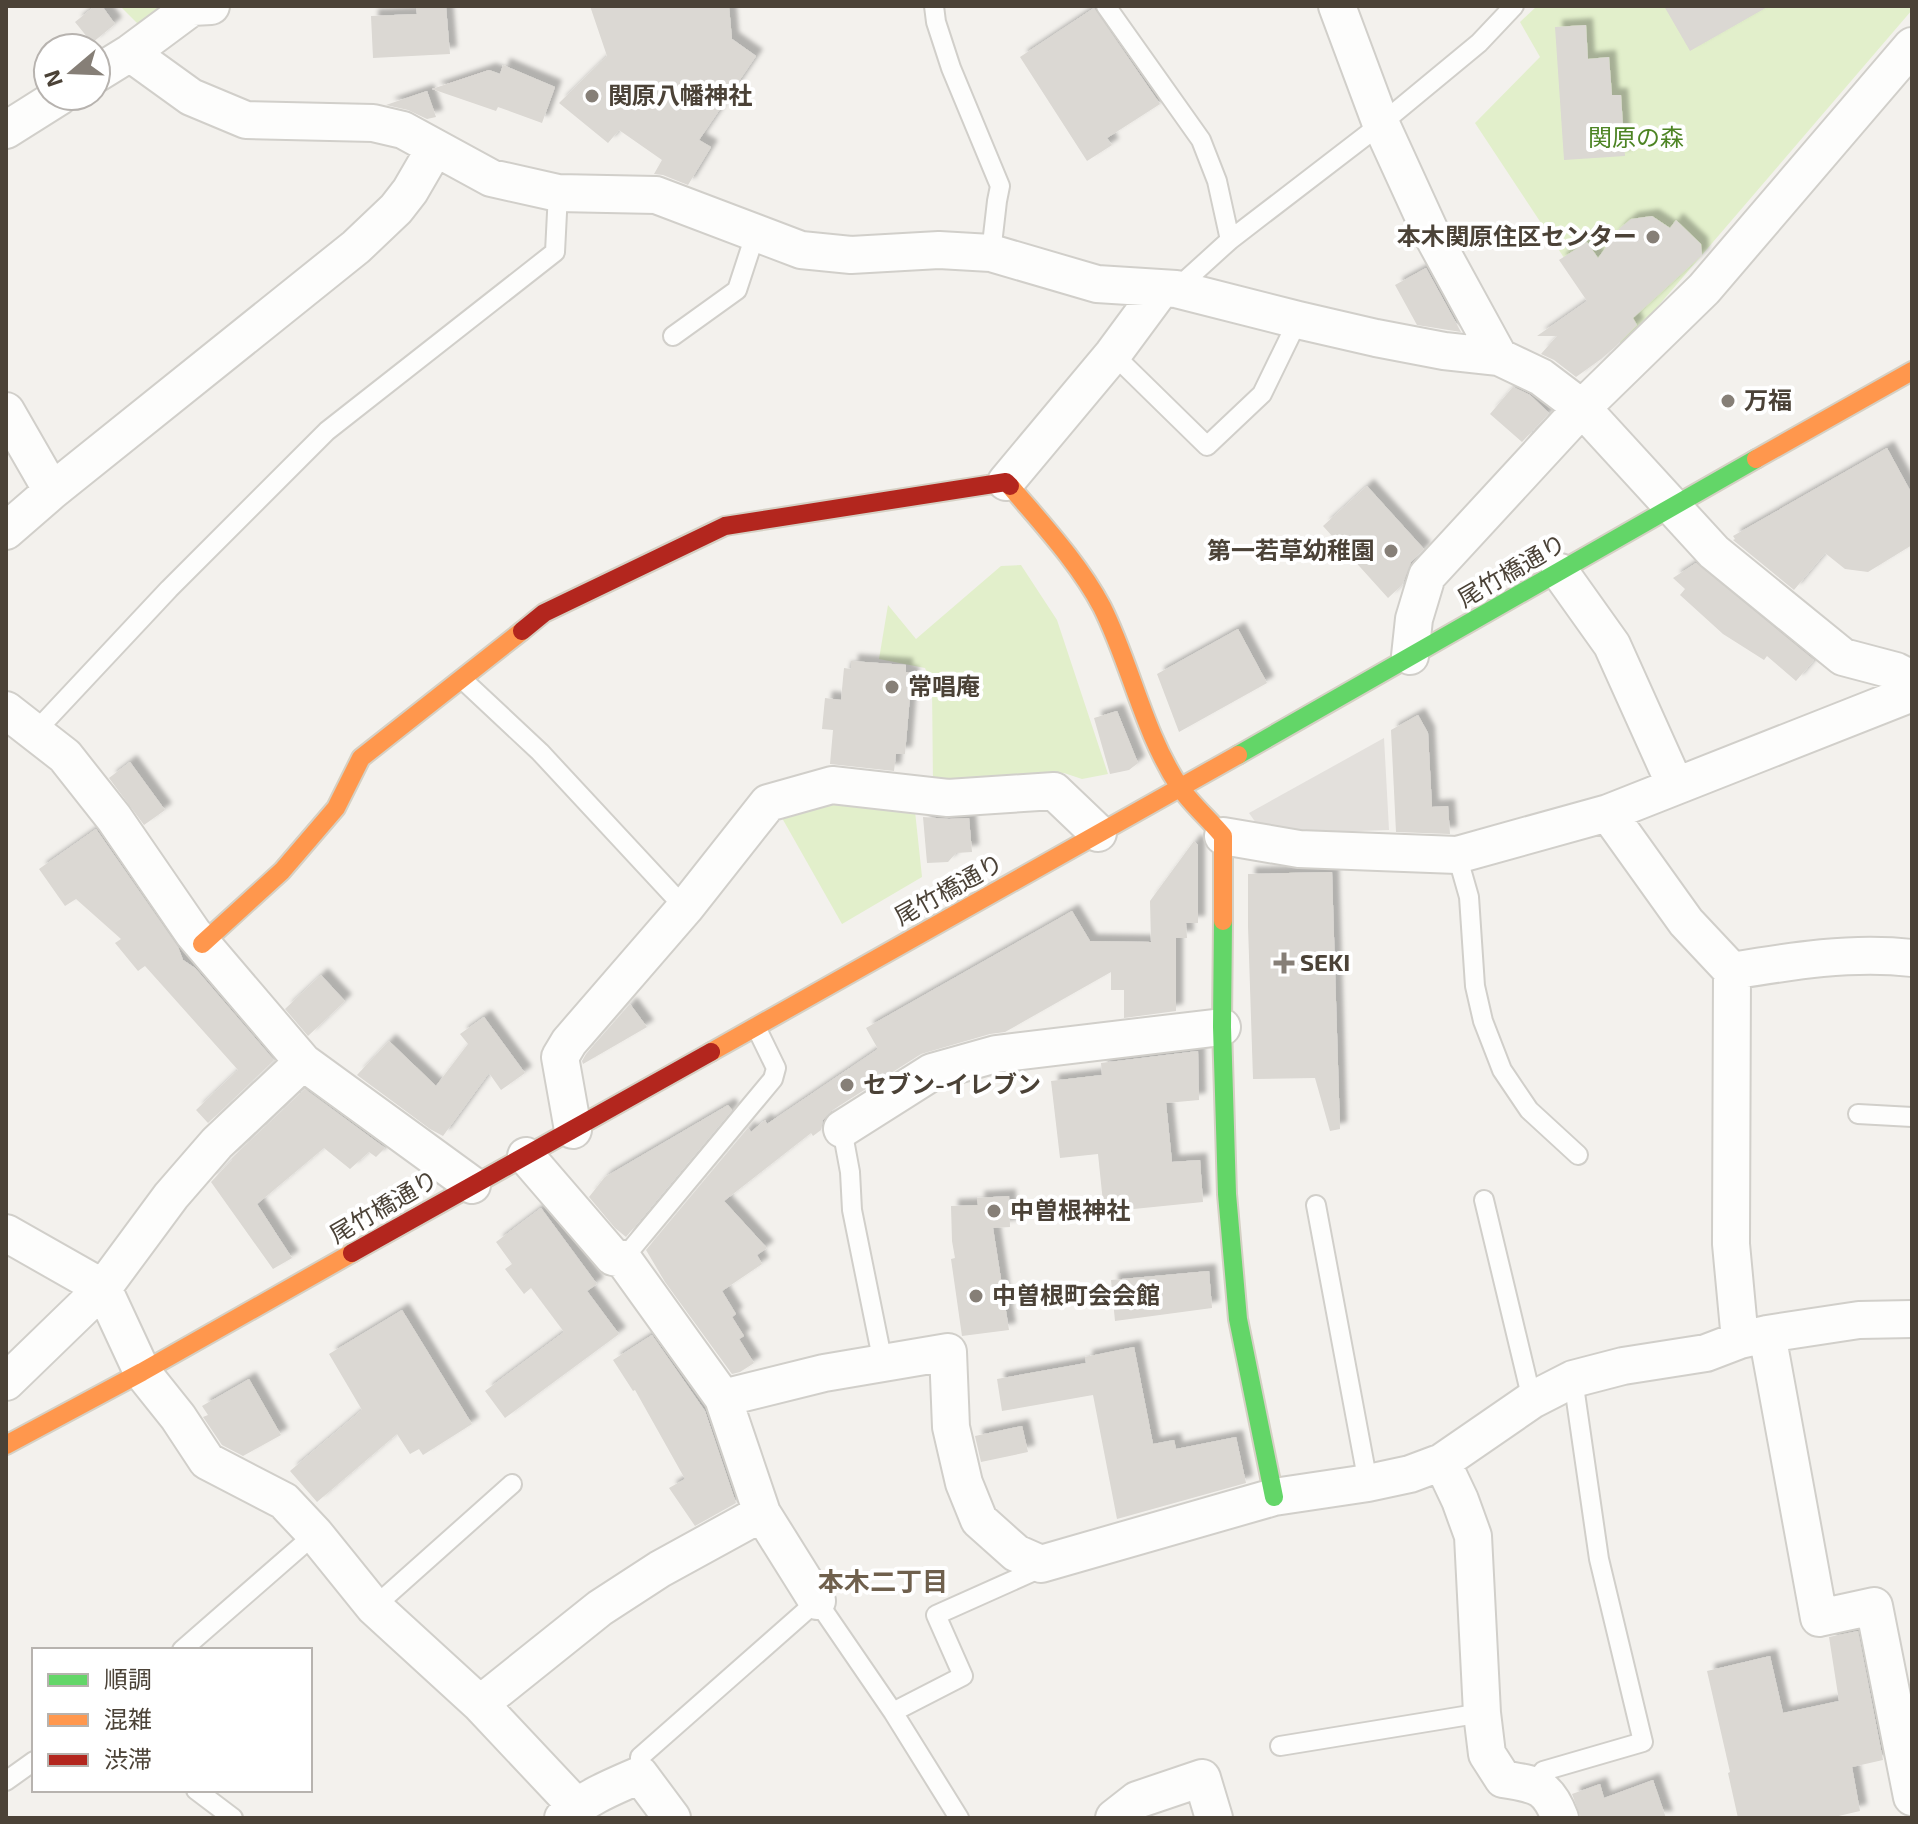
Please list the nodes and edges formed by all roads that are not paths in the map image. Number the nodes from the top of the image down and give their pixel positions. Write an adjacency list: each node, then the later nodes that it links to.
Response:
1 (198, 6): 7 (street)
2 (934, 6): 16 (lane)
3 (1106, 6): 15 (lane)
4 (1337, 6): 10 (street)
5 (1514, 6): 10 (lane)
6 (1912, 46): 23 (street)
7 (130, 53): 8 (street); 12 (street)
8 (112, 64)
9 (35, 112): 11 (street)
10 (1381, 124): 15 (lane); 21 (street)
11 (6, 130)
12 (435, 148): 13 (street); 26 (street)
13 (558, 193): 14 (street); 35 (lane)
14 (756, 232): 16 (street); 19 (lane)
15 (1230, 240): 17 (lane)
16 (991, 253): 17 (street)
17 (1169, 289): 18 (street); 20 (street)
18 (1298, 320): 20 (lane); 21 (street)
19 (673, 336)
20 (1113, 354): 25 (street)
21 (1499, 357): 23 (street)
22 (1912, 371): 27 (main road, 尾竹橋通り)
23 (1582, 408): 27 (street); 30 (street)
24 (6, 411): 26 (street)
25 (1006, 482): 31 (main road); 37 (main road)
26 (52, 491): 28 (street)
27 (1672, 506): 29 (main road, 尾竹橋通り); 32 (street)
28 (6, 531)
29 (1560, 572): 30 (main road, 尾竹橋通り); 36 (street)
30 (1410, 656): 37 (main road, 尾竹橋通り)
31 (462, 679): 42 (lane); 43 (main road)
32 (1912, 679)
33 (1912, 693): 36 (street)
34 (6, 710): 35 (street)
35 (35, 732): 43 (street)
36 (1675, 785): 38 (street)
37 (1180, 788): 39 (main road, 尾竹橋通り); 40 (main road)
38 (1608, 813): 41 (street); 45 (street)
39 (1098, 833): 42 (street); 46 (main road, 尾竹橋通り)
40 (1223, 836): 41 (street); 47 (main road)
41 (1457, 855): 53 (lane)
42 (685, 908): 52 (street)
43 (202, 944): 48 (street)
44 (1912, 958): 45 (street)
45 (1732, 971): 62 (street)
46 (756, 1027): 52 (main road, 尾竹橋通り); 59 (lane)
47 (1222, 1027): 51 (street); 73 (main road)
48 (303, 1062): 55 (street); 60 (street)
49 (1858, 1114): 50 (lane)
50 (1912, 1117)
51 (842, 1129): 63 (lane)
52 (573, 1130): 54 (main road, 尾竹橋通り)
53 (1578, 1155)
54 (526, 1156): 55 (main road, 尾竹橋通り); 59 (street)
55 (472, 1185): 64 (main road, 尾竹橋通り)
56 (1484, 1200): 68 (lane)
57 (1316, 1205): 71 (lane)
58 (6, 1233): 60 (street)
59 (623, 1259): 67 (street)
60 (103, 1288): 64 (street); 66 (street)
61 (1912, 1319): 62 (street)
62 (1753, 1337): 65 (street); 89 (street)
63 (883, 1363): 67 (street); 76 (street)
64 (142, 1372): 69 (main road, 尾竹橋通り); 75 (street)
65 (1573, 1379): 68 (street); 87 (lane)
66 (6, 1382)
67 (723, 1398): 74 (street)
68 (1532, 1400): 70 (street)
69 (7, 1440)
70 (1442, 1462): 71 (street); 82 (street)
71 (1368, 1483): 73 (street)
72 (512, 1484): 78 (lane)
73 (1274, 1497): 76 (street)
74 (762, 1513): 77 (street); 80 (street)
75 (315, 1534): 78 (street); 79 (lane)
76 (1041, 1564): 81 (lane)
77 (817, 1601): 81 (lane); 85 (lane)
78 (374, 1607): 80 (street)
79 (184, 1648)
80 (480, 1704): 90 (street)
81 (893, 1712): 93 (lane)
82 (1482, 1713): 83 (lane); 87 (street)
83 (1280, 1746)
84 (32, 1762): 86 (lane)
85 (640, 1775): 90 (street); 92 (street)
86 (6, 1781)
87 (1534, 1785): 96 (street)
88 (199, 1792): 91 (lane)
89 (1912, 1797)
90 (569, 1812)
91 (233, 1818)
92 (672, 1818)
93 (959, 1818)
94 (1114, 1818): 95 (street)
95 (1214, 1818)
96 (1560, 1818)

